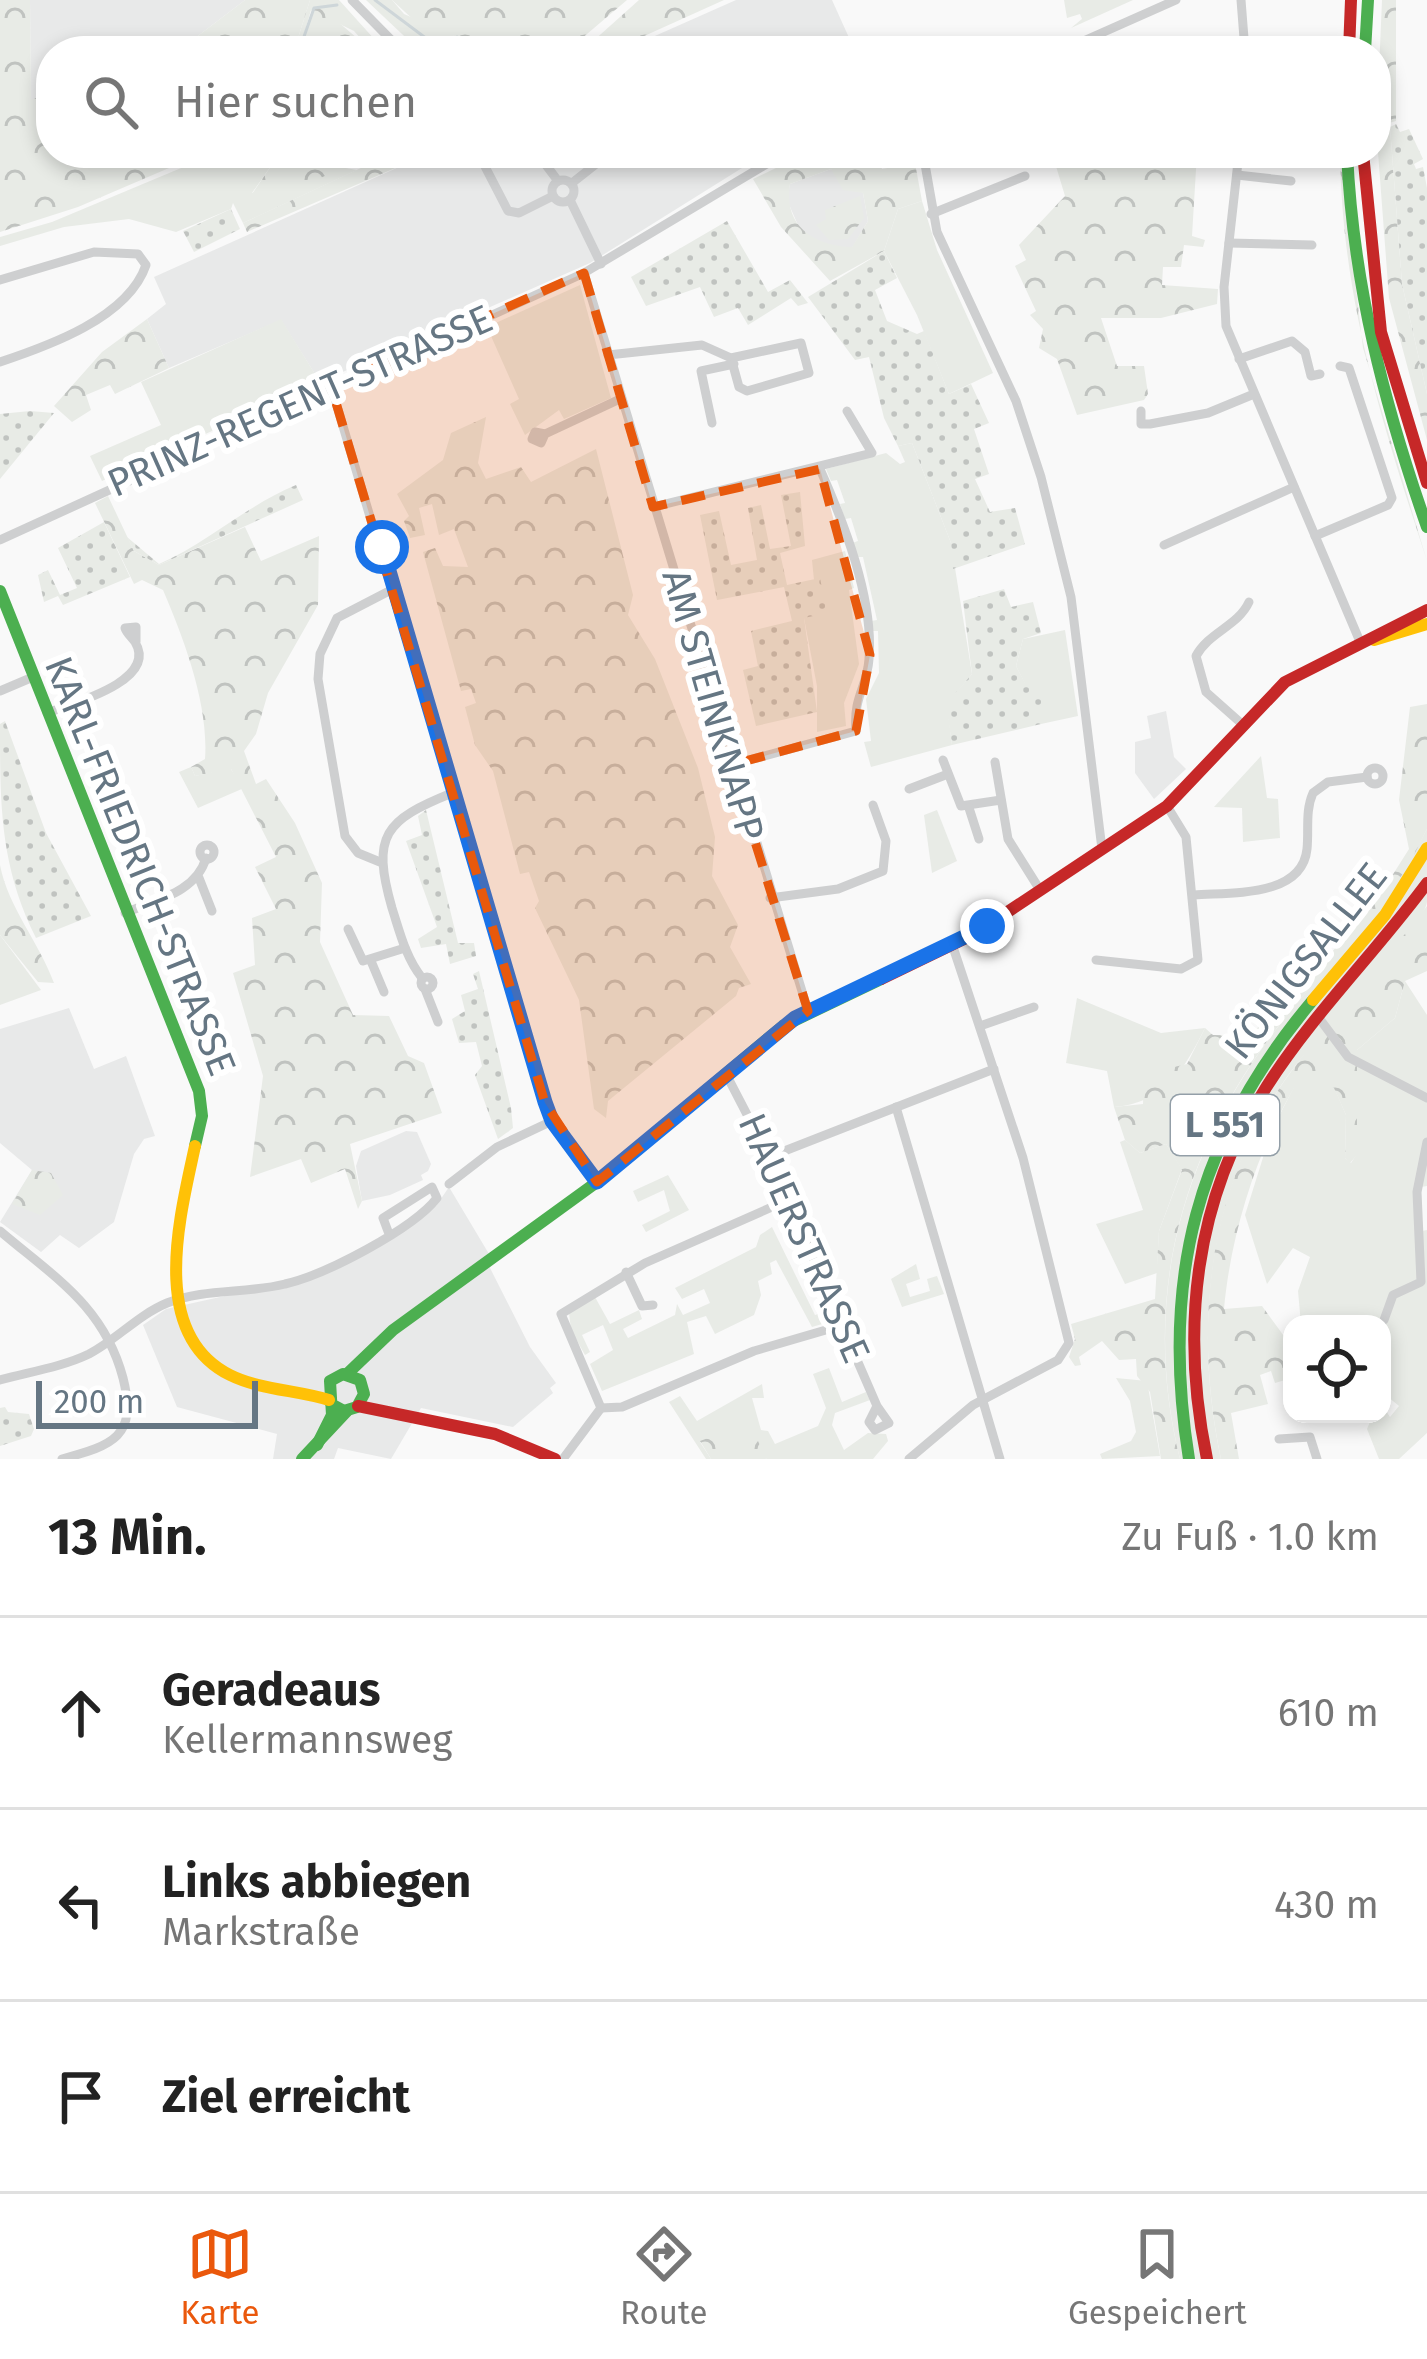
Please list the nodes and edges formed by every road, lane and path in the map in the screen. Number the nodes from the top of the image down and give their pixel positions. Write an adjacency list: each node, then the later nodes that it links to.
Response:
1 (352, 0): 6 (street)
2 (1175, 0): 7 (street)
3 (1241, 0): 8 (street)
4 (1351, 0): 9 (main road)
5 (1368, 0): 10 (main road)
6 (387, 36)
7 (1095, 36)
8 (1244, 36)
9 (1350, 36)
10 (1367, 36)
11 (486, 168): 24 (street)
12 (548, 168): 21 (street)
13 (591, 168): 23 (street)
14 (760, 168): 29 (street, PRINZ-REGENT-STRASSE)
15 (925, 168): 26 (street)
16 (1238, 168): 19 (street)
17 (1349, 168): 49 (main road)
18 (1364, 168): 46 (main road)
19 (1237, 175): 22 (street); 27 (street)
20 (1025, 176): 26 (street)
21 (557, 181): 23 (street); 24 (street)
22 (1291, 181)
23 (572, 183): 25 (street)
24 (554, 196): 25 (street)
25 (570, 200): 29 (street)
26 (931, 214): 77 (street)
27 (1229, 243): 28 (street); 33 (street)
28 (1312, 245)
29 (601, 264): 30 (street, PRINZ-REGENT-STRASSE)
30 (584, 274): 32 (street, AM STEINKNAPP); 38 (street, PRINZ-REGENT-STRASSE)
31 (0, 280): 35 (street)
32 (608, 356): 34 (street); 40 (street, AM STEINKNAPP)
33 (1239, 359): 37 (street); 39 (street)
34 (733, 361): 34 (street); 43 (street)
35 (0, 362)
36 (1340, 366): 50 (street)
37 (1320, 374)
38 (331, 386): 51 (street, PRINZ-REGENT-STRASSE); 53 (street)
39 (1254, 394): 42 (street); 47 (street)
40 (620, 399): 44 (street); 48 (street, AM STEINKNAPP)
41 (847, 411): 45 (street)
42 (1141, 411)
43 (712, 423)
44 (544, 434)
45 (820, 469): 48 (street); 66 (street)
46 (1427, 482)
47 (1294, 487): 50 (street); 52 (street)
48 (653, 507): 66 (street, AM STEINKNAPP)
49 (1427, 527)
50 (1316, 536): 59 (street)
51 (0, 540)
52 (1164, 544)
53 (393, 589): 70 (street); 79 (street)
54 (0, 592): 60 (main road, KARL-FRIEDRICH-STRASSE)
55 (1249, 602): 63 (street)
56 (1427, 610): 59 (main road)
57 (1427, 624): 59 (main road)
58 (136, 642): 62 (street)
59 (1361, 644): 63 (main road)
60 (33, 677): 61 (street); 62 (main road, KARL-FRIEDRICH-STRASSE)
61 (0, 691)
62 (47, 713): 86 (main road, KARL-FRIEDRICH-STRASSE)
63 (1242, 724): 73 (main road)
64 (943, 760): 67 (street)
65 (995, 762): 71 (street)
66 (731, 765): 84 (street, AM STEINKNAPP)
67 (948, 774): 69 (street); 74 (street)
68 (1367, 777): 83 (street)
69 (915, 783)
70 (452, 794): 79 (street); 102 (street)
71 (1001, 800): 74 (street); 82 (street)
72 (873, 805): 84 (street)
73 (1167, 806): 77 (main road); 83 (street)
74 (969, 808): 75 (street)
75 (979, 839)
76 (1427, 848): 131 (main road, KÖNIGSALLEE / L 551)
77 (1102, 849): 82 (main road)
78 (206, 858): 80 (street)
79 (380, 862): 89 (street)
80 (199, 878): 85 (street); 86 (street)
81 (1427, 883): 95 (main road, KÖNIGSALLEE / L 551)
82 (1040, 890): 88 (main road)
83 (1194, 895): 90 (street)
84 (770, 898): 94 (street, AM STEINKNAPP)
85 (212, 911)
86 (125, 913): 111 (main road, KARL-FRIEDRICH-STRASSE)
87 (348, 928): 91 (street)
88 (952, 944): 94 (main road); 97 (street)
89 (405, 948): 91 (street); 96 (street)
90 (1096, 960)
91 (371, 961): 92 (street)
92 (384, 992)
93 (1034, 1007): 97 (street)
94 (808, 1011): 99 (main road)
95 (1319, 1018): 100 (street); 132 (main road, KÖNIGSALLEE / L 551)
96 (438, 1022)
97 (980, 1026): 98 (street)
98 (994, 1069): 101 (street); 121 (street)
99 (726, 1074): 104 (street, HAUERSTRASSE); 105 (main road)
100 (1427, 1098)
101 (896, 1107): 104 (street); 121 (street)
102 (552, 1121): 105 (street); 106 (street)
103 (1427, 1142): 113 (street)
104 (769, 1157): 107 (street, HAUERSTRASSE)
105 (597, 1182): 116 (main road)
106 (449, 1184)
107 (788, 1200): 110 (street); 114 (street, HAUERSTRASSE)
108 (0, 1231): 115 (street)
109 (389, 1234): 109 (street); 111 (street)
110 (626, 1272): 112 (street); 123 (street)
111 (176, 1300): 115 (street); 119 (main road)
112 (652, 1305)
113 (1386, 1315)
114 (843, 1325): 122 (street, HAUERSTRASSE); 123 (street)
115 (112, 1339): 118 (street); 126 (street)
116 (373, 1352): 117 (main road); 120 (main road)
117 (347, 1374): 119 (main road); 120 (main road)
118 (0, 1380)
119 (329, 1396): 120 (main road); 125 (main road)
120 (358, 1398): 125 (main road); 128 (main road)
121 (982, 1401): 129 (street); 130 (street)
122 (877, 1406)
123 (601, 1408): 128 (street)
124 (1279, 1438): 133 (street)
125 (317, 1445): 127 (main road)
126 (62, 1459)
127 (302, 1459)
128 (559, 1459)
129 (909, 1459)
130 (1000, 1459)
131 (1190, 1459)
132 (1207, 1459)
133 (1317, 1459)

